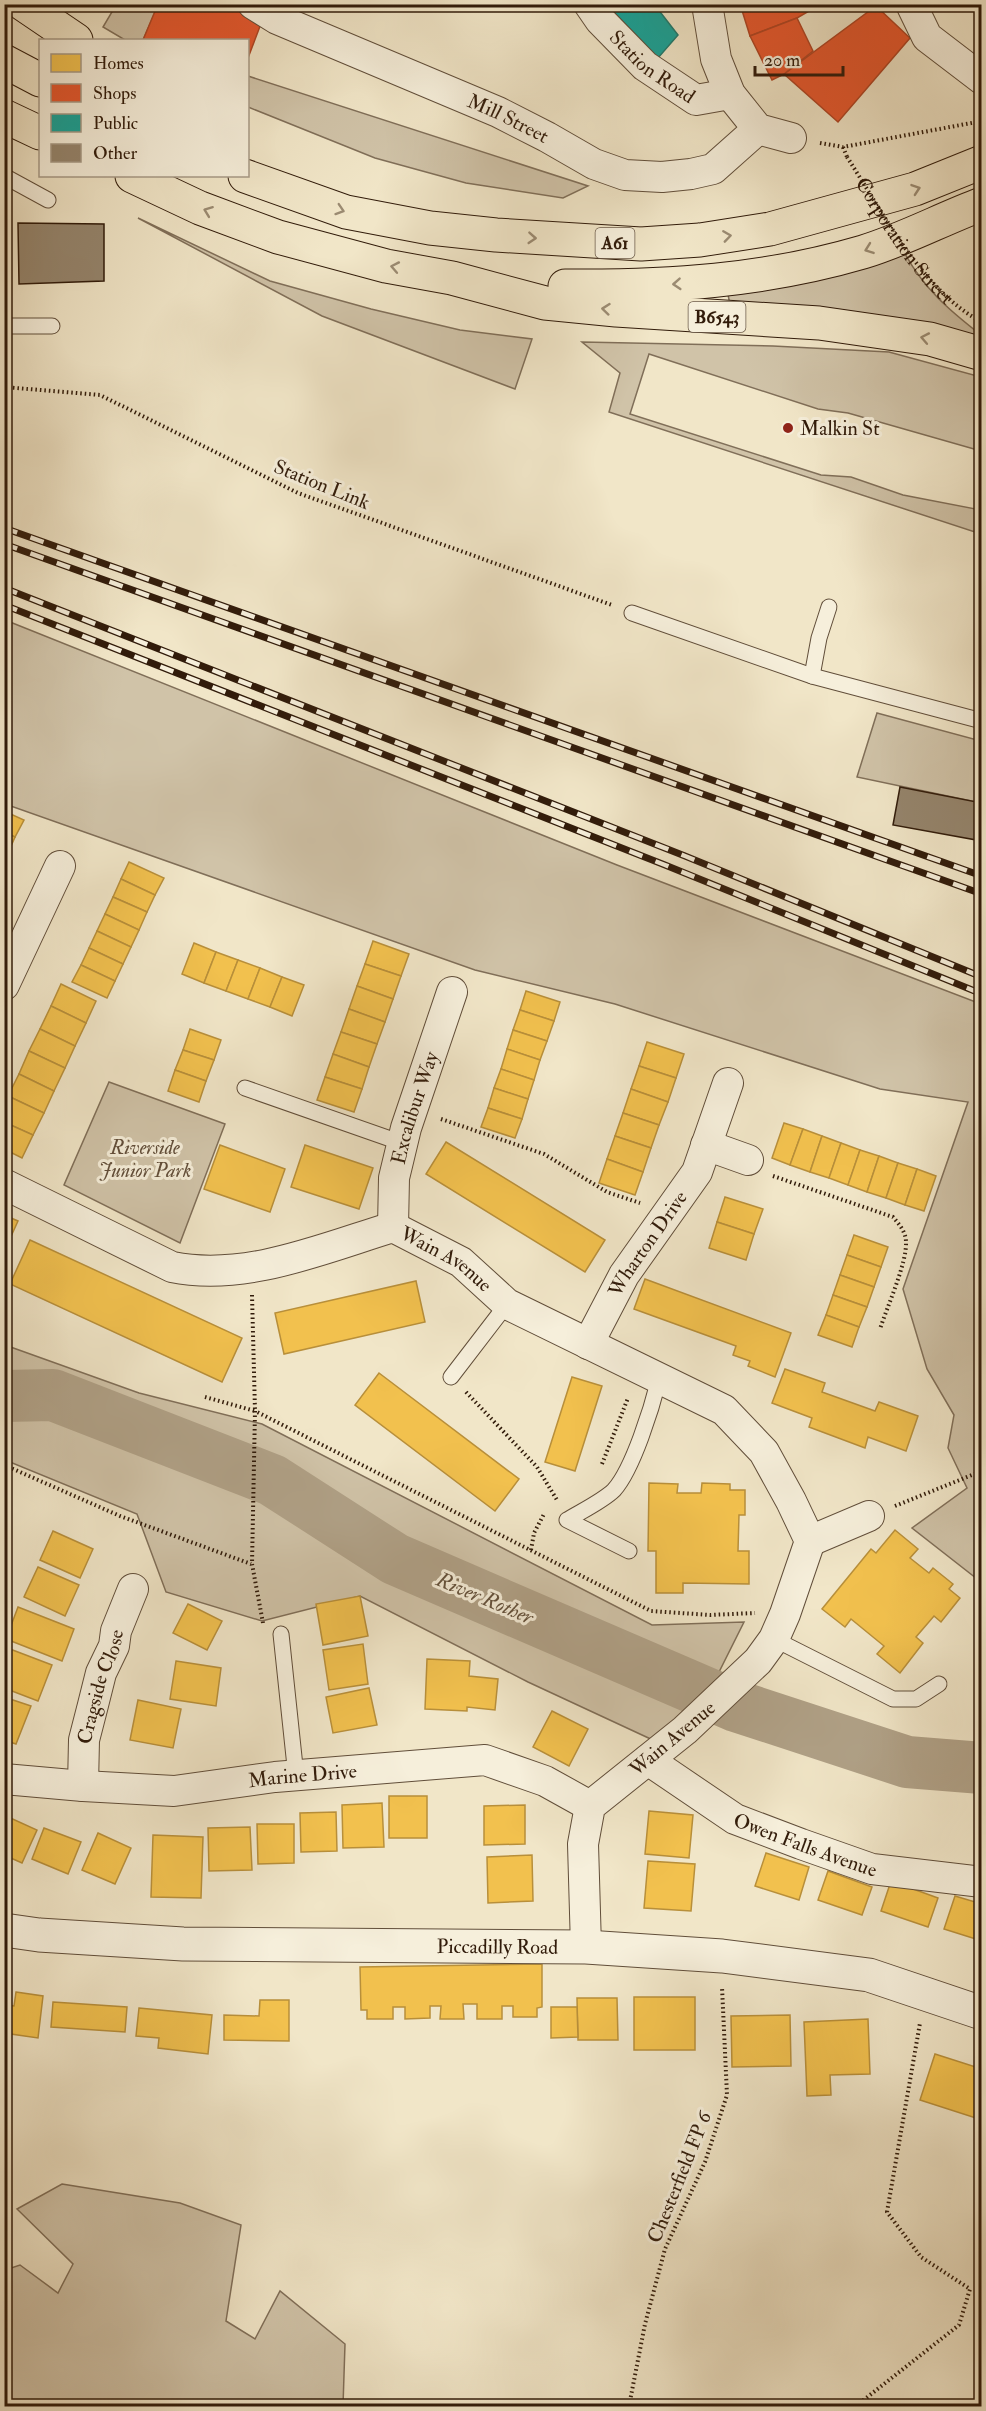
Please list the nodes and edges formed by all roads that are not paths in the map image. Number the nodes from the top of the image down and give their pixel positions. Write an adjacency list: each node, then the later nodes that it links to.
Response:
1 (23, 4): 6 (highway)
2 (254, 4): 12 (street, Mill Street)
3 (589, 4): 10 (street, Station Road)
4 (707, 4): 10 (street)
5 (911, 4): 9 (street)
6 (75, 39)
7 (4, 61): 8 (highway)
8 (39, 79)
9 (977, 83)
10 (730, 94): 12 (street)
11 (4, 116): 13 (highway)
12 (758, 129): 14 (street)
13 (39, 133)
14 (790, 138)
15 (249, 160): 20 (highway)
16 (981, 162): 20 (highway, A61, one-way to 16)
17 (4, 176): 21 (lane)
18 (134, 177): 23 (highway, A61, one-way to 18)
19 (248, 177): 20 (highway, A61)
20 (299, 195)
21 (48, 200)
22 (981, 204): 23 (highway, A61, one-way to 23)
23 (453, 278): 26 (highway, B6543, one-way to 23)
24 (4, 326): 25 (lane)
25 (52, 326)
26 (981, 354)
27 (829, 607): 29 (lane)
28 (633, 613): 29 (lane)
29 (813, 676): 30 (lane)
30 (981, 721)
31 (60, 866): 32 (street)
32 (4, 985)
33 (452, 992): 36 (street, Excalibur Way)
34 (728, 1083): 37 (street, Wharton Drive)
35 (245, 1088): 36 (lane)
36 (402, 1143): 40 (street, Excalibur Way)
37 (706, 1145): 38 (street); 42 (street, Wharton Drive)
38 (756, 1167)
39 (4, 1184): 40 (street, Wain Avenue)
40 (393, 1227): 41 (street, Wain Avenue)
41 (507, 1304): 42 (street, Wain Avenue); 44 (lane)
42 (588, 1344): 43 (street, Wain Avenue)
43 (649, 1374): 46 (street, Wain Avenue); 47 (lane)
44 (451, 1377)
45 (869, 1516): 46 (street)
46 (810, 1541): 50 (street, Wain Avenue)
47 (629, 1551)
48 (133, 1589): 55 (street, Cragside Close)
49 (281, 1634): 53 (lane)
50 (773, 1638): 51 (lane); 52 (street, Wain Avenue)
51 (939, 1684)
52 (648, 1760): 56 (street, Wain Avenue); 57 (street, Owen Falls Avenue)
53 (296, 1776): 55 (street, Marine Drive); 56 (street, Marine Drive)
54 (4, 1779): 55 (street, Marine Drive)
55 (83, 1786)
56 (590, 1806): 59 (street)
57 (981, 1882)
58 (4, 1930): 59 (street, Piccadilly Road)
59 (586, 1947): 60 (street, Piccadilly Road)
60 (981, 2013)

